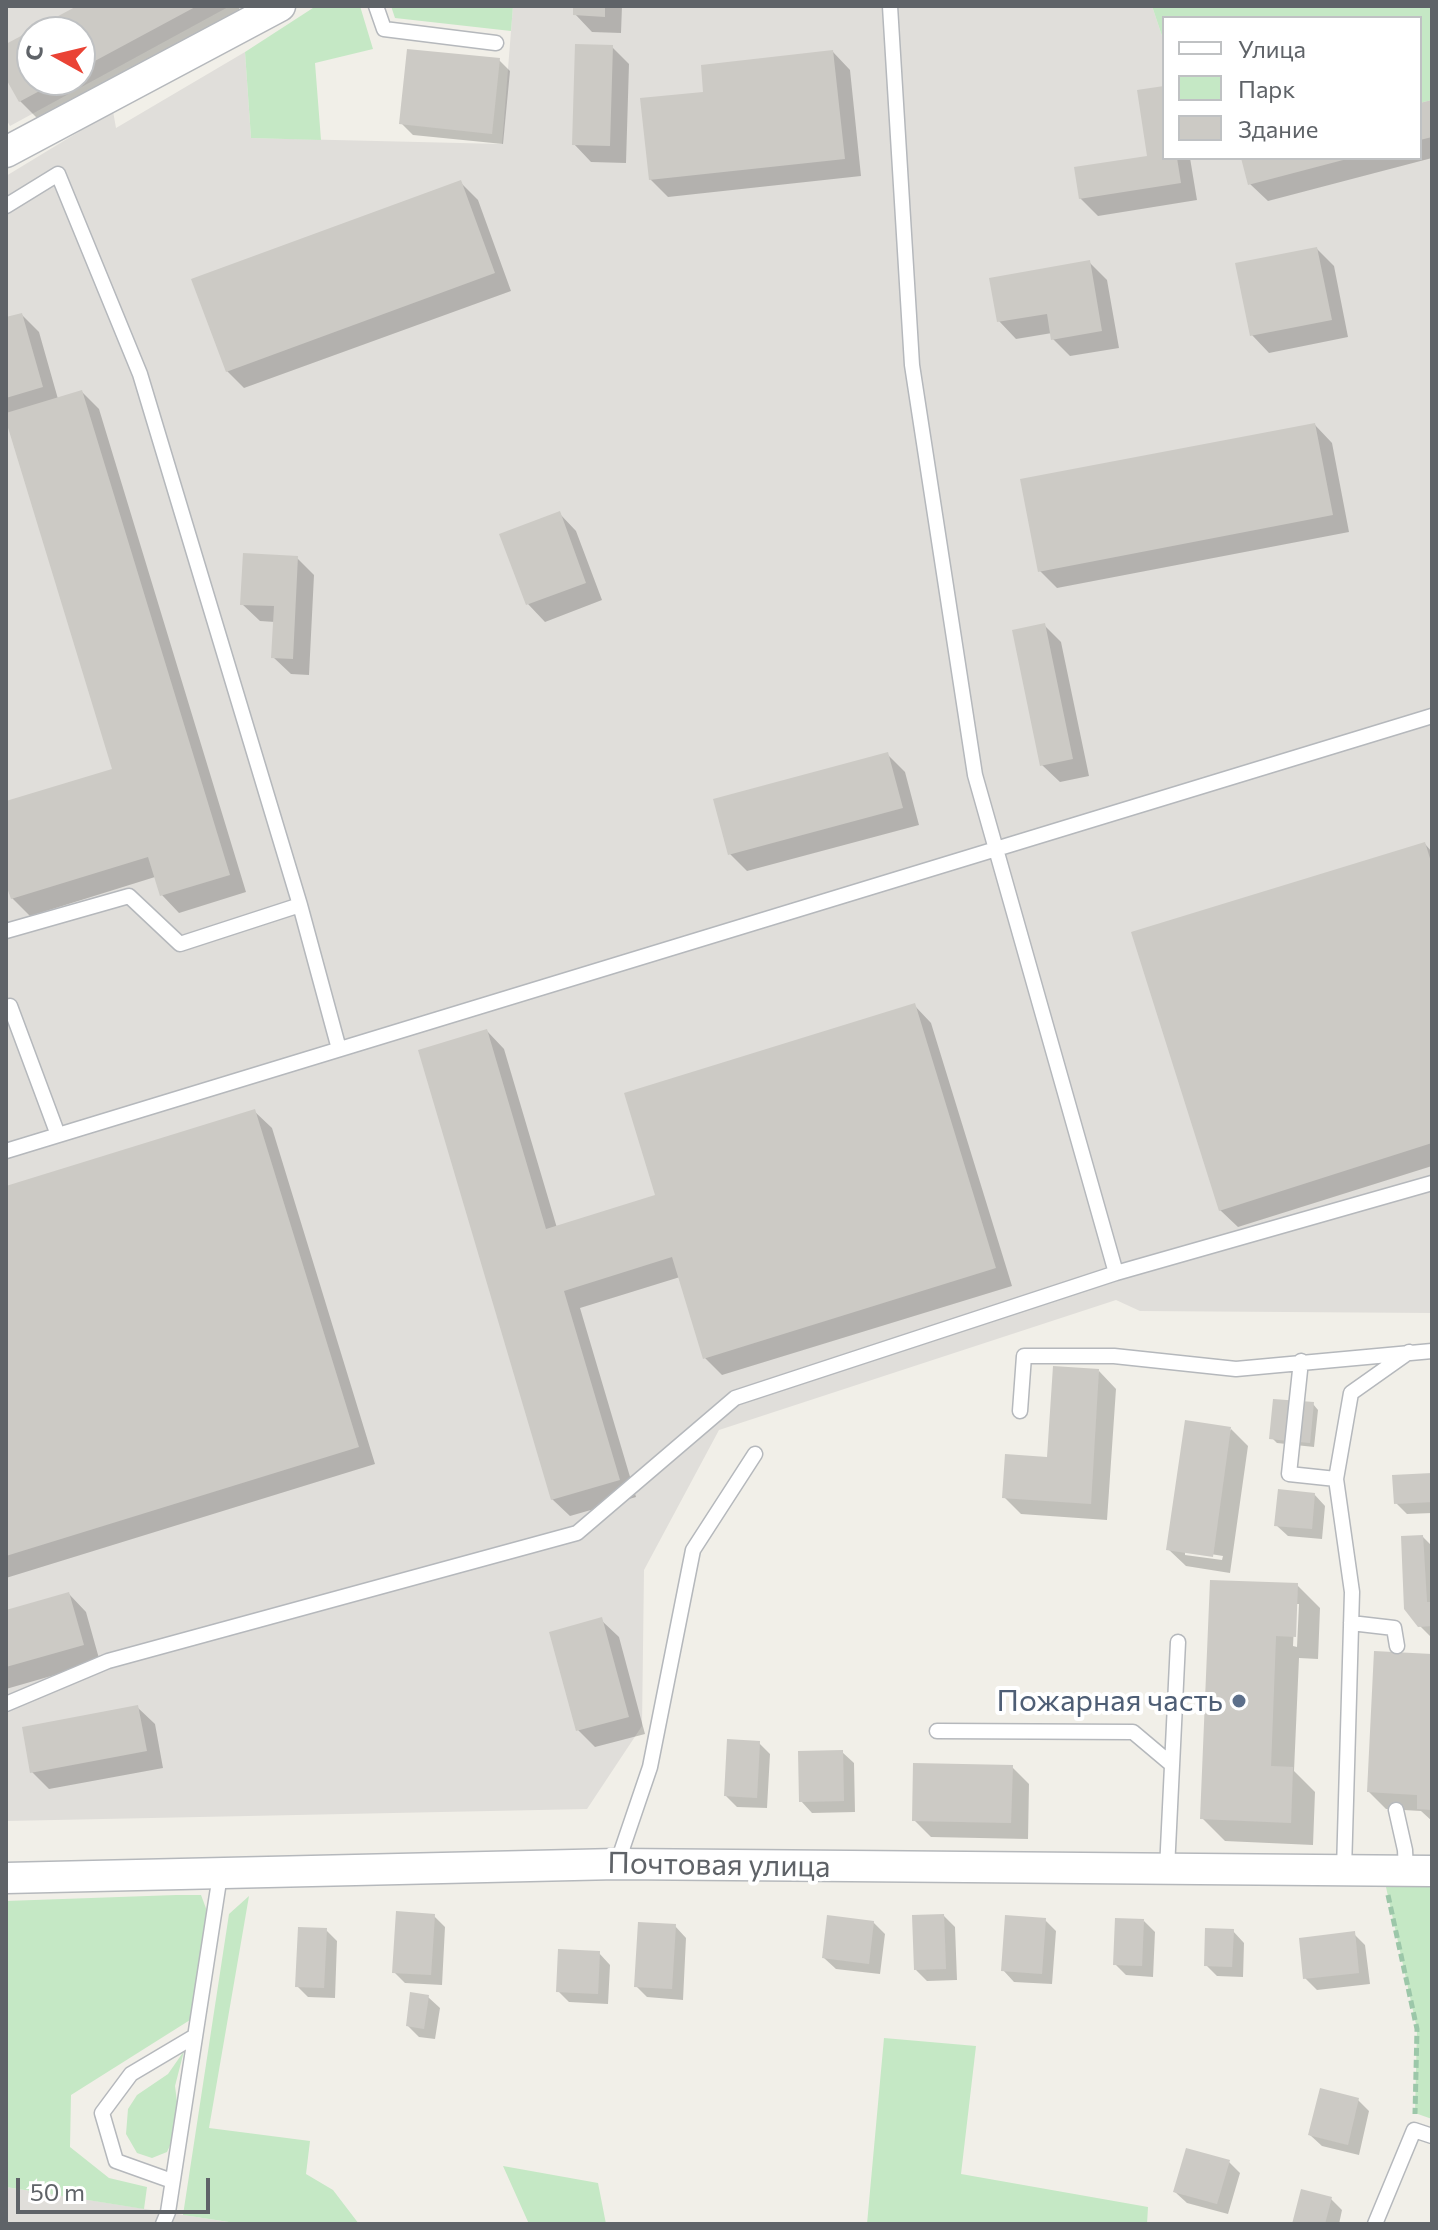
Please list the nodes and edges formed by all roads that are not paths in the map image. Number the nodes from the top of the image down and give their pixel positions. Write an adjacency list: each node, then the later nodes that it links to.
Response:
1 (280, 6): 5 (street)
2 (376, 6): 4 (lane)
3 (890, 6): 8 (lane)
4 (496, 43)
5 (6, 152)
6 (6, 206): 9 (lane)
7 (1432, 716): 8 (lane)
8 (996, 849): 12 (lane); 16 (lane)
9 (300, 905): 10 (lane); 12 (lane)
10 (6, 931)
11 (7, 1002): 13 (lane)
12 (339, 1049): 13 (lane)
13 (58, 1135): 14 (lane)
14 (6, 1151)
15 (1432, 1183): 16 (lane)
16 (1116, 1273): 26 (lane)
17 (1432, 1351): 18 (lane)
18 (1409, 1352): 19 (lane); 22 (lane)
19 (1301, 1361): 20 (lane); 22 (lane)
20 (1020, 1411)
21 (755, 1454): 30 (lane)
22 (1336, 1479): 23 (lane)
23 (1351, 1623): 25 (lane); 32 (lane)
24 (1178, 1642): 28 (lane)
25 (1397, 1646)
26 (6, 1704)
27 (937, 1731): 28 (lane)
28 (1171, 1764): 31 (lane)
29 (1396, 1810): 33 (lane)
30 (617, 1864): 31 (street, Почтовая улица); 34 (street, Почтовая улица)
31 (1167, 1869): 32 (street, Почтовая улица)
32 (1344, 1870): 33 (street, Почтовая улица)
33 (1407, 1871)
34 (220, 1875): 35 (street, Почтовая улица); 36 (lane)
35 (6, 1878)
36 (195, 2036): 38 (lane); 38 (lane)
37 (1432, 2136): 40 (lane)
38 (172, 2181): 39 (lane)
39 (163, 2224)
40 (1375, 2224)

